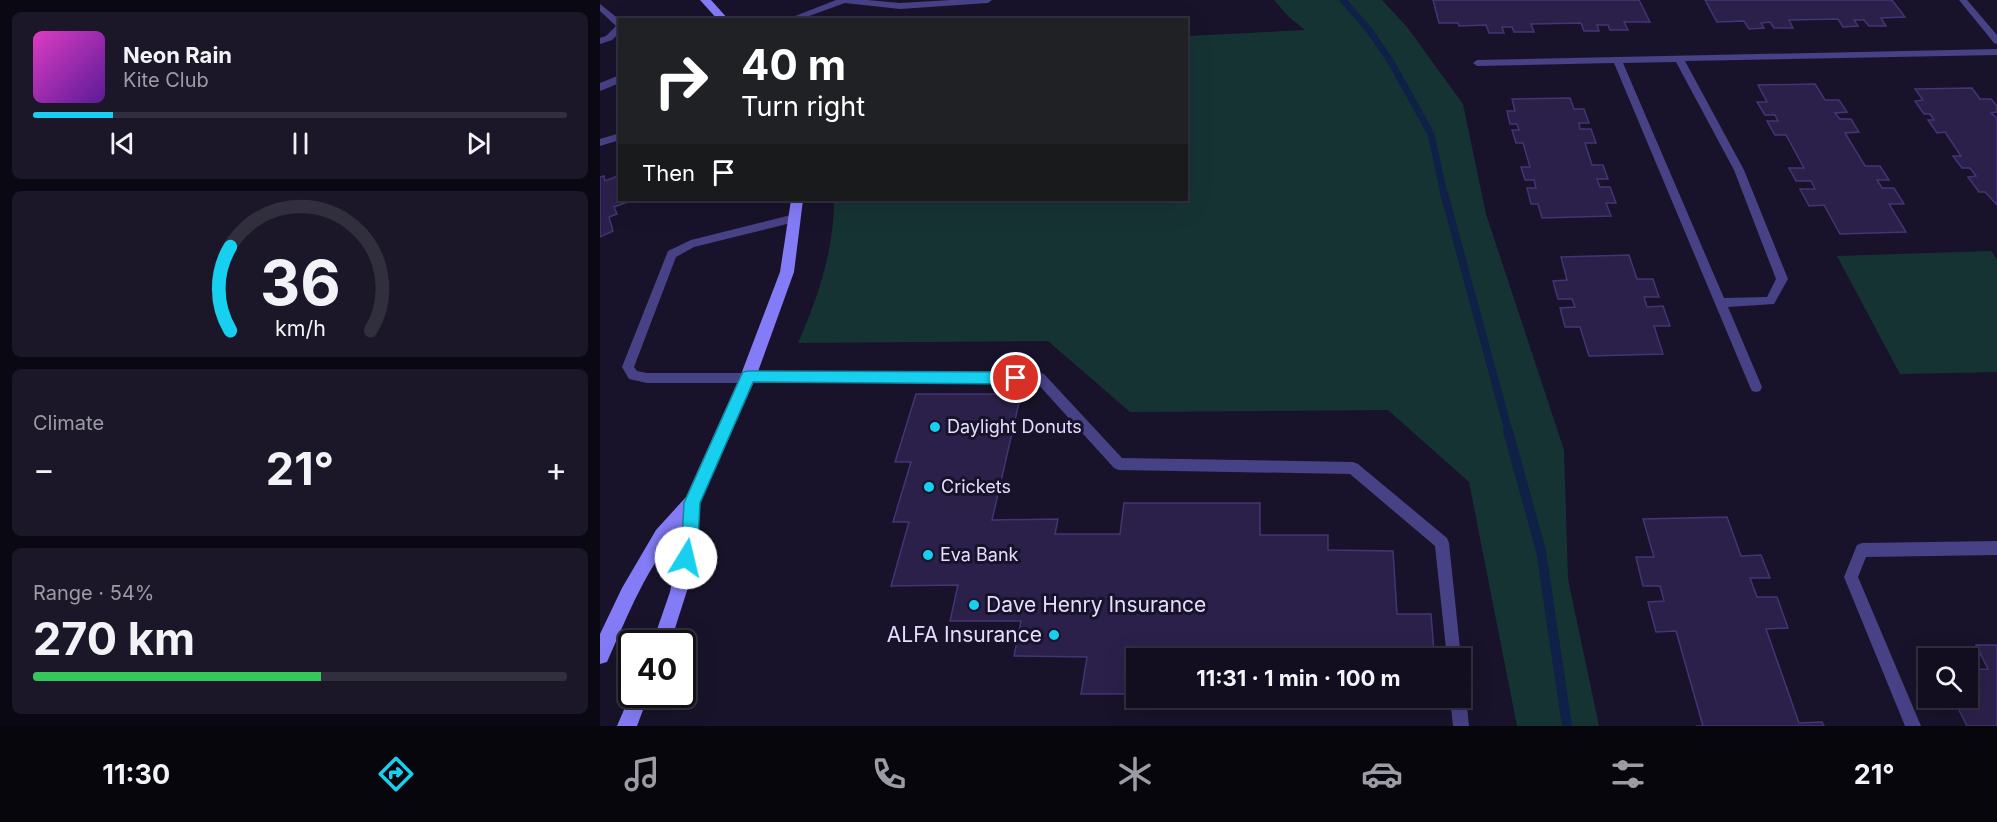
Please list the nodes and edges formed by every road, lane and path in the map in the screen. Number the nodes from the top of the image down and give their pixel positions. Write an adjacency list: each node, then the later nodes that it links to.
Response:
1 (705, 0): 5 (street)
2 (988, 0): 6 (lane)
3 (1962, 0): 10 (lane)
4 (600, 7): 7 (lane)
5 (722, 18)
6 (794, 18)
7 (618, 24)
8 (618, 28): 9 (lane)
9 (600, 41)
10 (1997, 41)
11 (1997, 52): 12 (lane)
12 (1680, 60): 13 (lane); 21 (lane)
13 (1618, 61): 14 (lane); 21 (lane)
14 (1477, 63)
15 (618, 80): 16 (street)
16 (600, 87)
17 (618, 137): 18 (lane)
18 (600, 143)
19 (797, 201): 20 (street)
20 (795, 218): 22 (street); 22 (lane)
21 (1721, 303): 23 (lane)
22 (748, 376): 24 (street); 27 (lane)
23 (1756, 387)
24 (692, 503): 26 (street); 28 (street)
25 (1997, 548): 33 (lane)
26 (667, 630)
27 (1453, 648)
28 (600, 656)
29 (634, 708): 31 (street)
30 (1459, 708): 32 (lane)
31 (627, 726)
32 (1461, 726)
33 (1913, 726)

